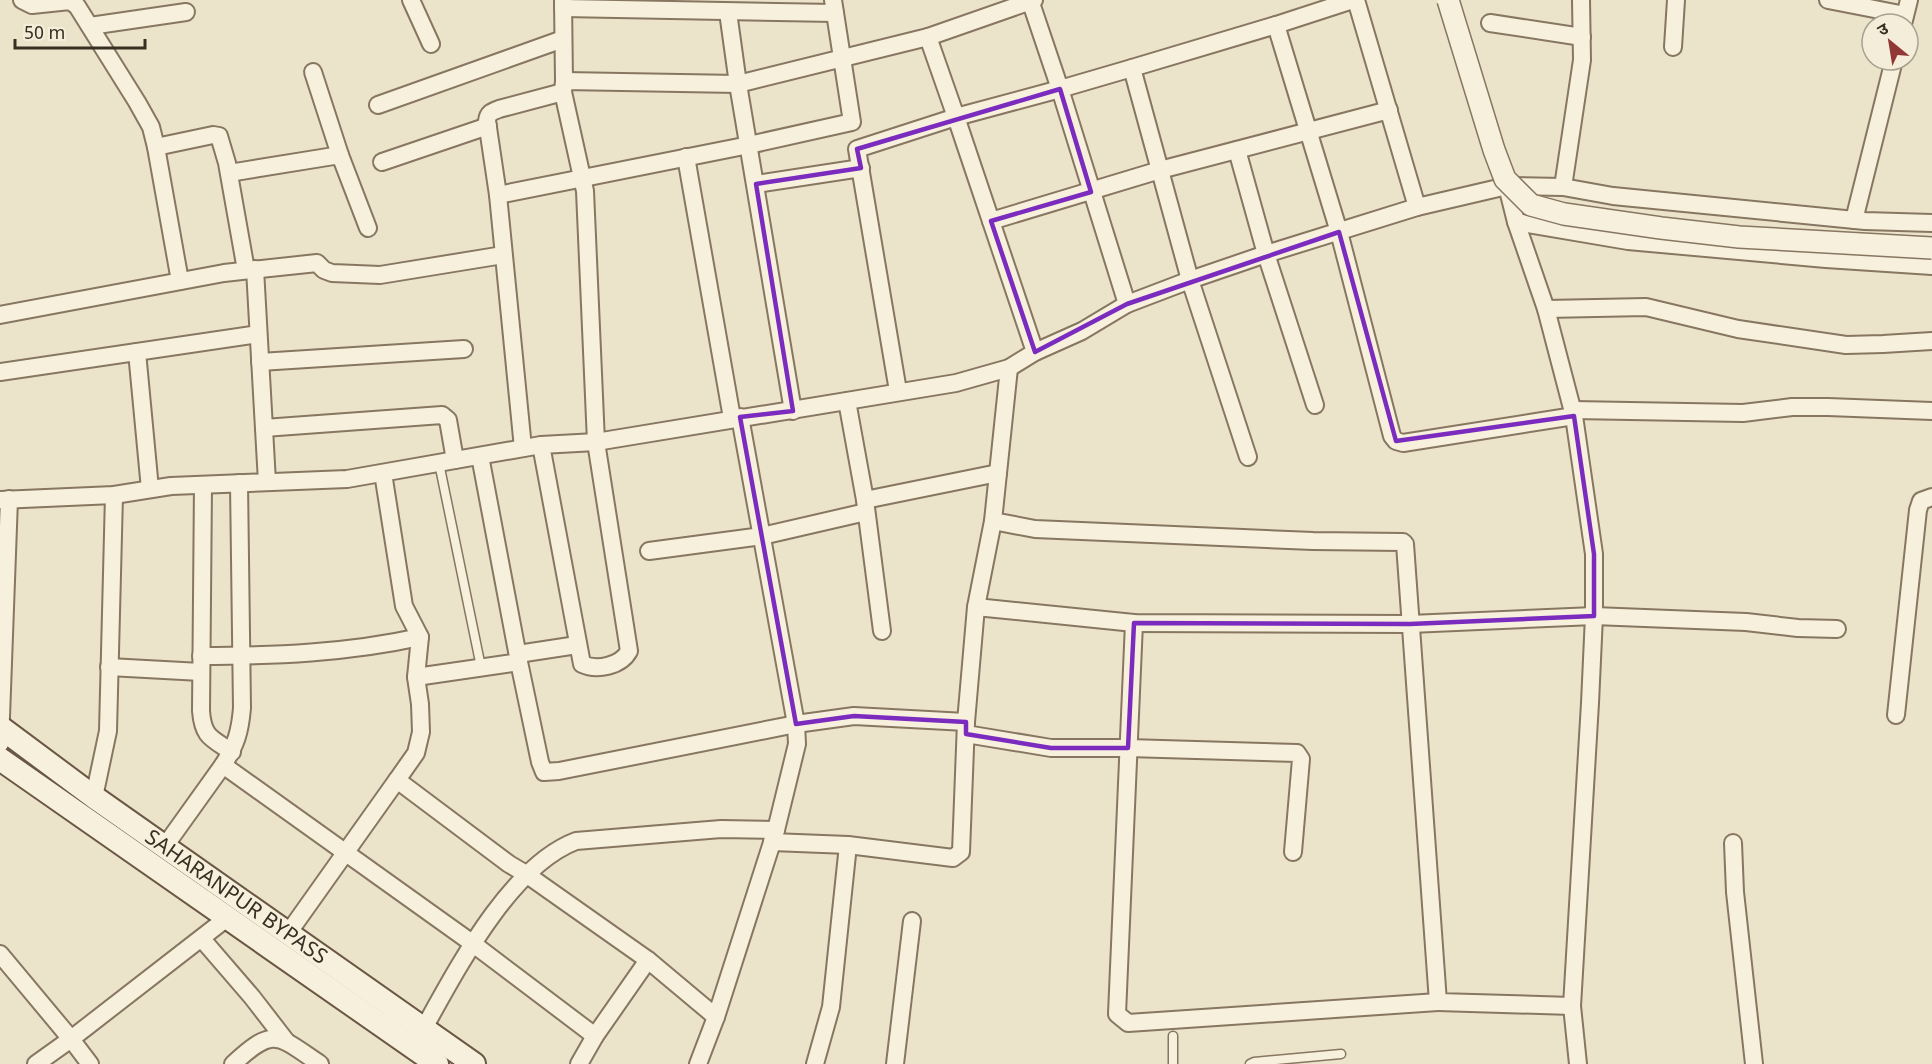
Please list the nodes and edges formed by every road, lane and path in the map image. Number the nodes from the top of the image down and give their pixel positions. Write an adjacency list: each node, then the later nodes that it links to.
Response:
1 (22, 0): 16 (street)
2 (411, 0): 20 (street)
3 (1354, 0): 15 (street); 30 (street)
4 (1448, 0): 58 (street, bridge)
5 (1581, 0): 18 (street)
6 (1676, 0): 21 (street)
7 (1829, 0): 13 (street)
8 (1031, 1): 17 (street); 28 (street)
9 (563, 4): 12 (street); 19 (street)
10 (834, 6): 12 (street); 22 (street)
11 (186, 12): 16 (street)
12 (728, 12): 26 (street)
13 (1899, 12)
14 (1490, 23): 18 (street)
15 (1276, 25): 23 (street); 34 (street)
16 (90, 26): 36 (street)
17 (928, 37): 22 (street); 31 (street)
18 (1582, 37): 48 (street)
19 (563, 39): 27 (street); 29 (street)
20 (431, 44)
21 (1673, 47)
22 (841, 58): 26 (street); 32 (street)
23 (1132, 68): 28 (street); 43 (street)
24 (313, 72): 39 (street)
25 (1891, 72): 52 (street)
26 (738, 84): 27 (street); 35 (street)
27 (564, 87): 33 (street); 45 (street)
28 (1060, 89): 31 (street); 49 (street)
29 (378, 105)
30 (1389, 110): 34 (street); 51 (street)
31 (956, 117): 37 (street); 53 (street)
32 (852, 122): 35 (street); 37 (street)
33 (488, 126): 41 (street); 50 (street)
34 (1309, 131): 38 (street); 57 (street)
35 (749, 145): 40 (street); 46 (street)
36 (156, 147): 44 (street); 64 (street)
37 (857, 149): 42 (street)
38 (1237, 150): 43 (street); 59 (street)
39 (340, 155): 44 (street); 56 (street)
40 (686, 157): 45 (street); 82 (street)
41 (382, 162)
42 (861, 168): 46 (street); 76 (street)
43 (1160, 170): 49 (street); 63 (street)
44 (229, 173): 62 (street)
45 (583, 178): 50 (street); 84 (street)
46 (756, 184): 79 (street)
47 (1508, 186): 48 (street); 51 (street); 54 (street)
48 (1563, 187): 52 (street)
49 (1091, 192): 53 (street); 65 (street)
50 (498, 195): 60 (street)
51 (1418, 207): 57 (street)
52 (1854, 220): 55 (street)
53 (991, 221): 72 (street)
54 (1516, 222): 61 (street); 66 (street)
55 (1932, 223)
56 (368, 228)
57 (1339, 232): 59 (street); 81 (street)
58 (1932, 248)
59 (1266, 254): 63 (street); 78 (street)
60 (503, 255): 62 (street); 86 (street)
61 (1932, 266)
62 (250, 269): 64 (street); 68 (street)
63 (1190, 280): 65 (street); 88 (street)
64 (180, 281): 67 (street)
65 (1127, 304): 72 (street)
66 (1546, 309): 69 (street); 81 (street)
67 (0, 315)
68 (258, 334): 71 (street); 73 (street)
69 (1932, 340)
70 (464, 349): 73 (street)
71 (137, 352): 75 (street); 95 (street)
72 (1035, 352): 74 (street)
73 (260, 362): 83 (street)
74 (1009, 368): 76 (street); 91 (street)
75 (0, 372)
76 (898, 391): 77 (street)
77 (847, 401): 79 (street); 99 (street)
78 (1315, 405)
79 (793, 411): 82 (street)
80 (1932, 411): 81 (street)
81 (1574, 413): 104 (street)
82 (736, 418): 84 (street); 101 (street)
83 (264, 428): 89 (street); 92 (street)
84 (596, 442): 85 (street); 110 (street)
85 (541, 445): 86 (street); 110 (street)
86 (523, 448): 87 (street)
87 (480, 456): 89 (street); 112 (street)
88 (1248, 457)
89 (447, 462): 90 (street); 115 (lane)
90 (383, 473): 92 (street); 109 (street)
91 (998, 473): 99 (street); 100 (street)
92 (267, 482): 93 (street)
93 (239, 483): 94 (street); 111 (street)
94 (203, 485): 95 (street); 113 (street)
95 (150, 489): 96 (street)
96 (114, 495): 98 (street); 114 (street)
97 (1932, 497): 117 (street)
98 (4, 500): 119 (street)
99 (866, 506): 101 (street); 108 (street)
100 (993, 521): 103 (street); 106 (street)
101 (762, 536): 102 (street); 118 (street)
102 (650, 551)
103 (976, 608): 105 (street); 120 (street)
104 (1594, 616): 106 (street); 107 (street); 142 (street)
105 (1134, 623): 106 (street); 122 (street)
106 (1410, 624): 141 (street)
107 (1837, 629)
108 (882, 631)
109 (420, 637): 111 (street); 116 (street)
110 (578, 645): 112 (street)
111 (241, 656): 113 (street); 124 (street)
112 (518, 658): 115 (street); 118 (street)
113 (201, 664): 114 (street); 124 (street)
114 (109, 667): 126 (street)
115 (481, 667): 116 (street)
116 (416, 678): 125 (street)
117 (1896, 715)
118 (796, 724): 120 (street); 127 (street)
119 (0, 727): 121 (street); 126 (main road, SAHARANPUR BYPASS)
120 (966, 728): 122 (street); 129 (street)
121 (0, 744)
122 (1128, 748): 131 (street); 141 (street)
123 (0, 759): 134 (main road)
124 (227, 759): 130 (street); 132 (street)
125 (398, 780): 132 (street); 133 (street)
126 (94, 797): 130 (main road, SAHARANPUR BYPASS)
127 (774, 836): 129 (street); 133 (street); 143 (street)
128 (1733, 843): 163 (street)
129 (848, 845): 158 (street)
130 (165, 846): 136 (main road, SAHARANPUR BYPASS)
131 (1293, 852)
132 (345, 853): 136 (street); 138 (street)
133 (526, 874): 138 (street); 140 (street)
134 (227, 918): 137 (street); 154 (main road)
135 (912, 921): 159 (street)
136 (288, 932): 144 (main road, SAHARANPUR BYPASS)
137 (202, 939): 147 (street); 148 (street)
138 (472, 943): 144 (street); 145 (street)
139 (0, 954): 147 (street)
140 (648, 960): 143 (street); 145 (street)
141 (1438, 1002): 142 (street)
142 (1572, 1006): 162 (street)
143 (716, 1017): 157 (street)
144 (424, 1028): 155 (main road, SAHARANPUR BYPASS)
145 (595, 1036): 156 (street)
146 (1173, 1036): 160 (lane)
147 (71, 1039): 150 (street); 151 (street)
148 (286, 1041): 152 (street); 153 (street)
149 (1341, 1054): 161 (lane)
150 (36, 1064)
151 (90, 1064)
152 (233, 1064)
153 (320, 1064)
154 (437, 1064)
155 (474, 1064)
156 (579, 1064)
157 (698, 1064)
158 (814, 1064)
159 (895, 1064)
160 (1173, 1064)
161 (1250, 1064)
162 (1578, 1064)
163 (1754, 1064)

